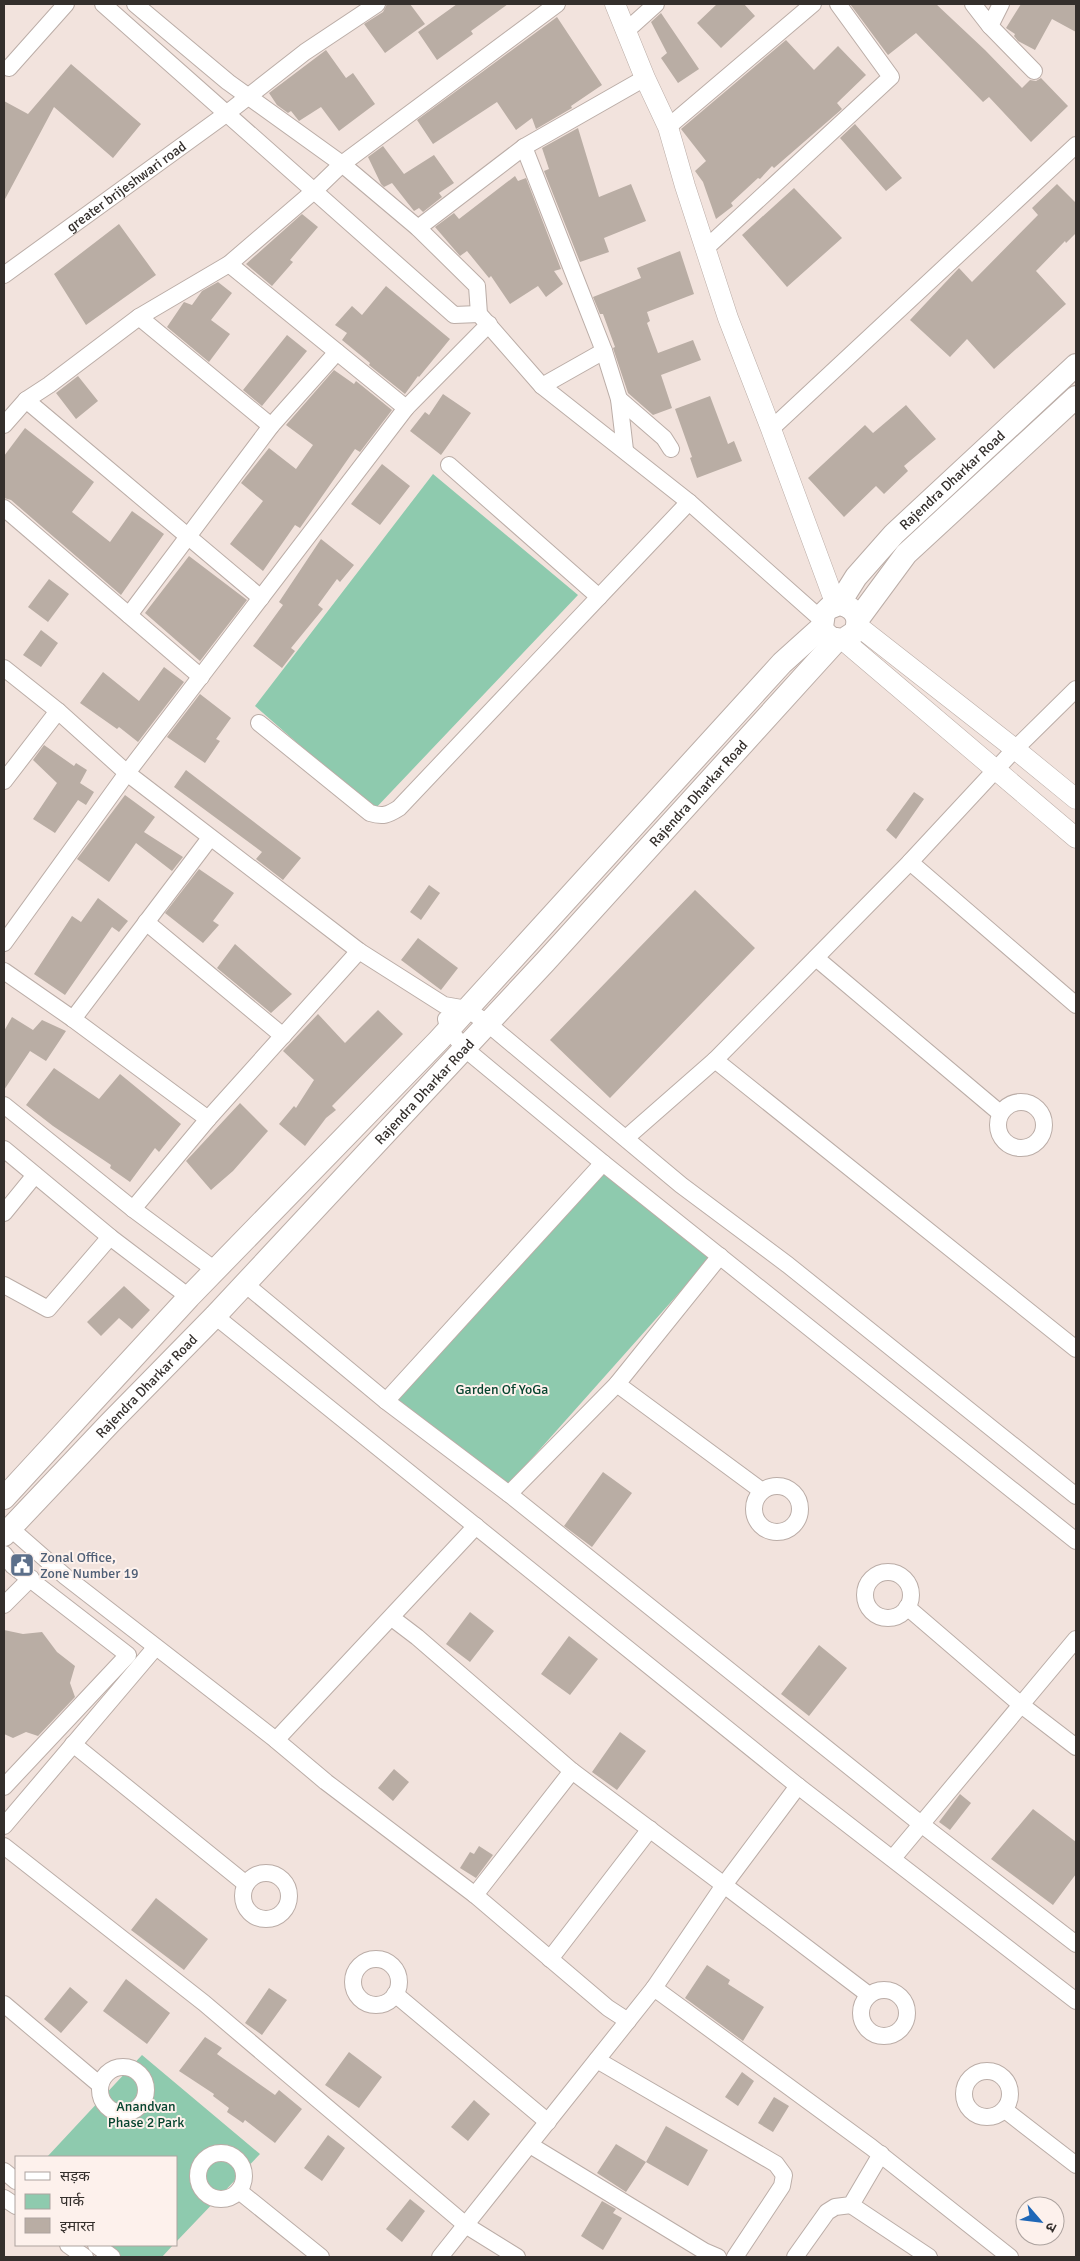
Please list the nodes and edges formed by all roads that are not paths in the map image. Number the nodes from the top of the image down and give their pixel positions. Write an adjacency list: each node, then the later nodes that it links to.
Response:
1 (66, 4): 15 (street)
2 (102, 4): 16 (street)
3 (135, 4): 14 (street)
4 (377, 4): 19 (street, greater brijeshwari road)
5 (557, 4): 24 (street)
6 (615, 4): 13 (street)
7 (656, 4): 13 (street)
8 (813, 4): 21 (street)
9 (838, 4): 27 (street)
10 (973, 4): 12 (street)
11 (1001, 4): 12 (street)
12 (990, 26): 17 (street)
13 (626, 31): 18 (street)
14 (193, 54): 16 (street); 19 (street)
15 (5, 68)
16 (176, 69): 20 (street)
17 (1034, 72)
18 (645, 78): 21 (street); 23 (street)
19 (248, 95): 20 (street, greater brijeshwari road); 24 (street)
20 (226, 114): 25 (street); 29 (street, greater brijeshwari road)
21 (668, 127): 27 (street)
22 (1076, 145): 42 (street)
23 (524, 147): 26 (street); 33 (street)
24 (342, 164): 25 (street); 26 (street)
25 (314, 191): 28 (street); 31 (street)
26 (418, 228): 31 (street)
27 (705, 249): 42 (street)
28 (229, 264): 30 (street); 32 (street)
29 (4, 276)
30 (139, 316): 38 (street); 41 (street)
31 (484, 319): 35 (street); 39 (street)
32 (337, 352): 39 (street); 41 (street)
33 (604, 352): 35 (street); 37 (street)
34 (1076, 365): 52 (main road, Rajendra Dharkar Road)
35 (542, 386): 44 (street)
36 (1076, 397): 52 (main road, Rajendra Dharkar Road)
37 (619, 399): 43 (street); 44 (street)
38 (26, 400): 40 (street); 48 (street)
39 (406, 408): 50 (street)
40 (4, 426)
41 (271, 426): 48 (street)
42 (772, 429): 52 (street)
43 (671, 449)
44 (625, 450): 46 (street)
45 (448, 465): 49 (street)
46 (689, 502): 49 (street); 52 (street)
47 (4, 508): 51 (street)
48 (189, 537): 50 (street); 51 (street)
49 (599, 597): 57 (street)
50 (261, 598): 54 (street)
51 (129, 615): 54 (street)
52 (839, 622): 58 (street); 59 (street); 73 (main road, Rajendra Dharkar Road); 75 (main road, Rajendra Dharkar Road)
53 (4, 668): 56 (street)
54 (201, 676): 60 (street)
55 (1076, 689): 58 (street)
56 (58, 711): 60 (street); 61 (street)
57 (259, 723)
58 (1015, 748): 59 (street); 62 (street)
59 (996, 770): 64 (street); 65 (street)
60 (127, 773): 63 (street); 67 (street)
61 (4, 782)
62 (1076, 799)
63 (210, 838): 66 (street); 68 (street)
64 (1076, 838)
65 (910, 862): 69 (street); 72 (street)
66 (146, 922): 74 (street); 77 (street)
67 (4, 943)
68 (359, 951): 71 (street); 77 (street)
69 (816, 958): 79 (street); 81 (street)
70 (4, 971): 74 (street)
71 (444, 1005): 73 (street); 76 (street)
72 (1076, 1005)
73 (466, 1009): 75 (street); 76 (main road, Rajendra Dharkar Road)
74 (73, 1019): 82 (street)
75 (487, 1023): 78 (main road, Rajendra Dharkar Road); 83 (street)
76 (448, 1028): 78 (street); 91 (main road, Rajendra Dharkar Road)
77 (283, 1036): 82 (street)
78 (464, 1048): 85 (street); 92 (main road, Rajendra Dharkar Road)
79 (715, 1060): 83 (street); 96 (street)
80 (4, 1105): 87 (street)
81 (1000, 1114)
82 (208, 1119): 87 (street)
83 (626, 1138): 101 (street)
84 (4, 1150): 86 (street)
85 (602, 1162): 90 (street); 98 (street)
86 (35, 1175): 88 (street); 89 (street)
87 (133, 1210): 91 (street)
88 (4, 1213)
89 (110, 1237): 93 (street); 94 (street)
90 (720, 1256): 97 (street); 105 (street)
91 (215, 1270): 94 (main road, Rajendra Dharkar Road)
92 (245, 1284): 95 (main road, Rajendra Dharkar Road); 98 (street)
93 (4, 1285)
94 (189, 1297): 102 (main road, Rajendra Dharkar Road)
95 (215, 1316): 103 (street); 104 (main road, Rajendra Dharkar Road)
96 (1076, 1349)
97 (618, 1384): 99 (street); 100 (street)
98 (386, 1401): 100 (street)
99 (762, 1491)
100 (508, 1494): 120 (street)
101 (1076, 1496)
102 (4, 1498)
103 (476, 1526): 110 (street); 118 (street)
104 (7, 1532): 112 (street)
105 (1076, 1541)
106 (4, 1554): 107 (street)
107 (31, 1578): 108 (street); 119 (street)
108 (4, 1605)
109 (907, 1607): 113 (street)
110 (392, 1618): 114 (street); 117 (street)
111 (1076, 1639): 113 (street)
112 (155, 1648): 114 (street); 115 (street)
113 (1020, 1704): 116 (street); 120 (street)
114 (276, 1740): 127 (street)
115 (74, 1744): 121 (street); 125 (street)
116 (1076, 1747)
117 (572, 1771): 122 (street); 127 (street)
118 (798, 1786): 124 (street); 126 (street)
119 (4, 1787)
120 (921, 1824): 124 (street); 128 (street)
121 (4, 1826)
122 (650, 1829): 126 (street); 129 (street)
123 (4, 1846): 149 (street)
124 (893, 1858): 133 (street)
125 (246, 1884)
126 (724, 1885): 130 (street); 132 (street)
127 (475, 1895): 129 (street)
128 (1076, 1944)
129 (550, 1958): 135 (street)
130 (654, 1988): 135 (street); 141 (street)
131 (395, 1994): 139 (street)
132 (869, 1995)
133 (1076, 2001)
134 (4, 2004): 137 (street)
135 (628, 2021): 136 (street)
136 (597, 2060): 139 (street); 158 (street)
137 (100, 2085)
138 (1005, 2110): 142 (street)
139 (548, 2122): 140 (street)
140 (530, 2144): 149 (street); 157 (street)
141 (881, 2154): 148 (street); 161 (street)
142 (1076, 2165)
143 (4, 2171): 144 (street)
144 (15, 2180)
145 (239, 2191): 154 (street)
146 (4, 2198): 147 (street)
147 (15, 2205)
148 (851, 2205): 159 (street); 160 (street)
149 (467, 2226): 155 (street); 156 (street)
150 (69, 2246): 152 (street)
151 (97, 2246): 153 (street)
152 (85, 2257)
153 (112, 2257)
154 (321, 2257)
155 (440, 2257)
156 (517, 2257)
157 (718, 2257)
158 (735, 2257)
159 (795, 2257)
160 (929, 2257)
161 (1010, 2257)

